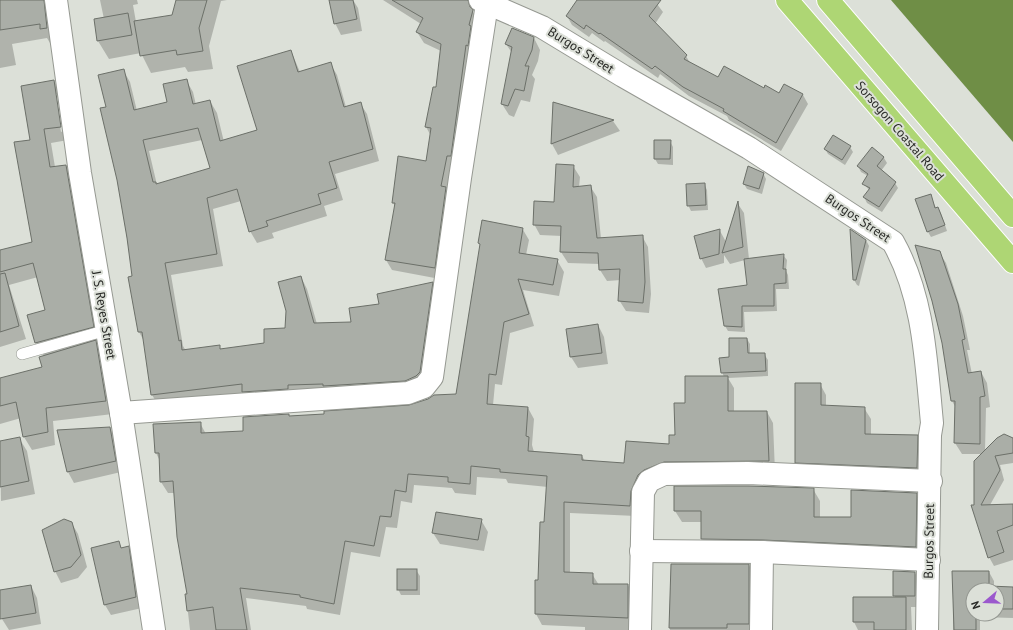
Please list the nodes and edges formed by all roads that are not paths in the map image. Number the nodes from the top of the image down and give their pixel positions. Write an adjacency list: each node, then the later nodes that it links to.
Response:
1 (56, 0): 7 (street, J. S. Reyes Street)
2 (787, 0): 6 (highway, Sorsogon Coastal Road)
3 (828, 0): 5 (highway)
4 (484, 2): 9 (street); 10 (street, Burgos Street)
5 (1013, 216)
6 (1013, 262)
7 (107, 330): 8 (lane); 9 (street, J. S. Reyes Street)
8 (22, 354)
9 (121, 413): 14 (street, J. S. Reyes Street)
10 (930, 482): 11 (street); 13 (street, Burgos Street)
11 (641, 551): 12 (street); 15 (street)
12 (762, 552): 13 (street); 16 (street)
13 (929, 560): 17 (street, Burgos Street)
14 (154, 630)
15 (640, 630)
16 (761, 630)
17 (927, 630)

